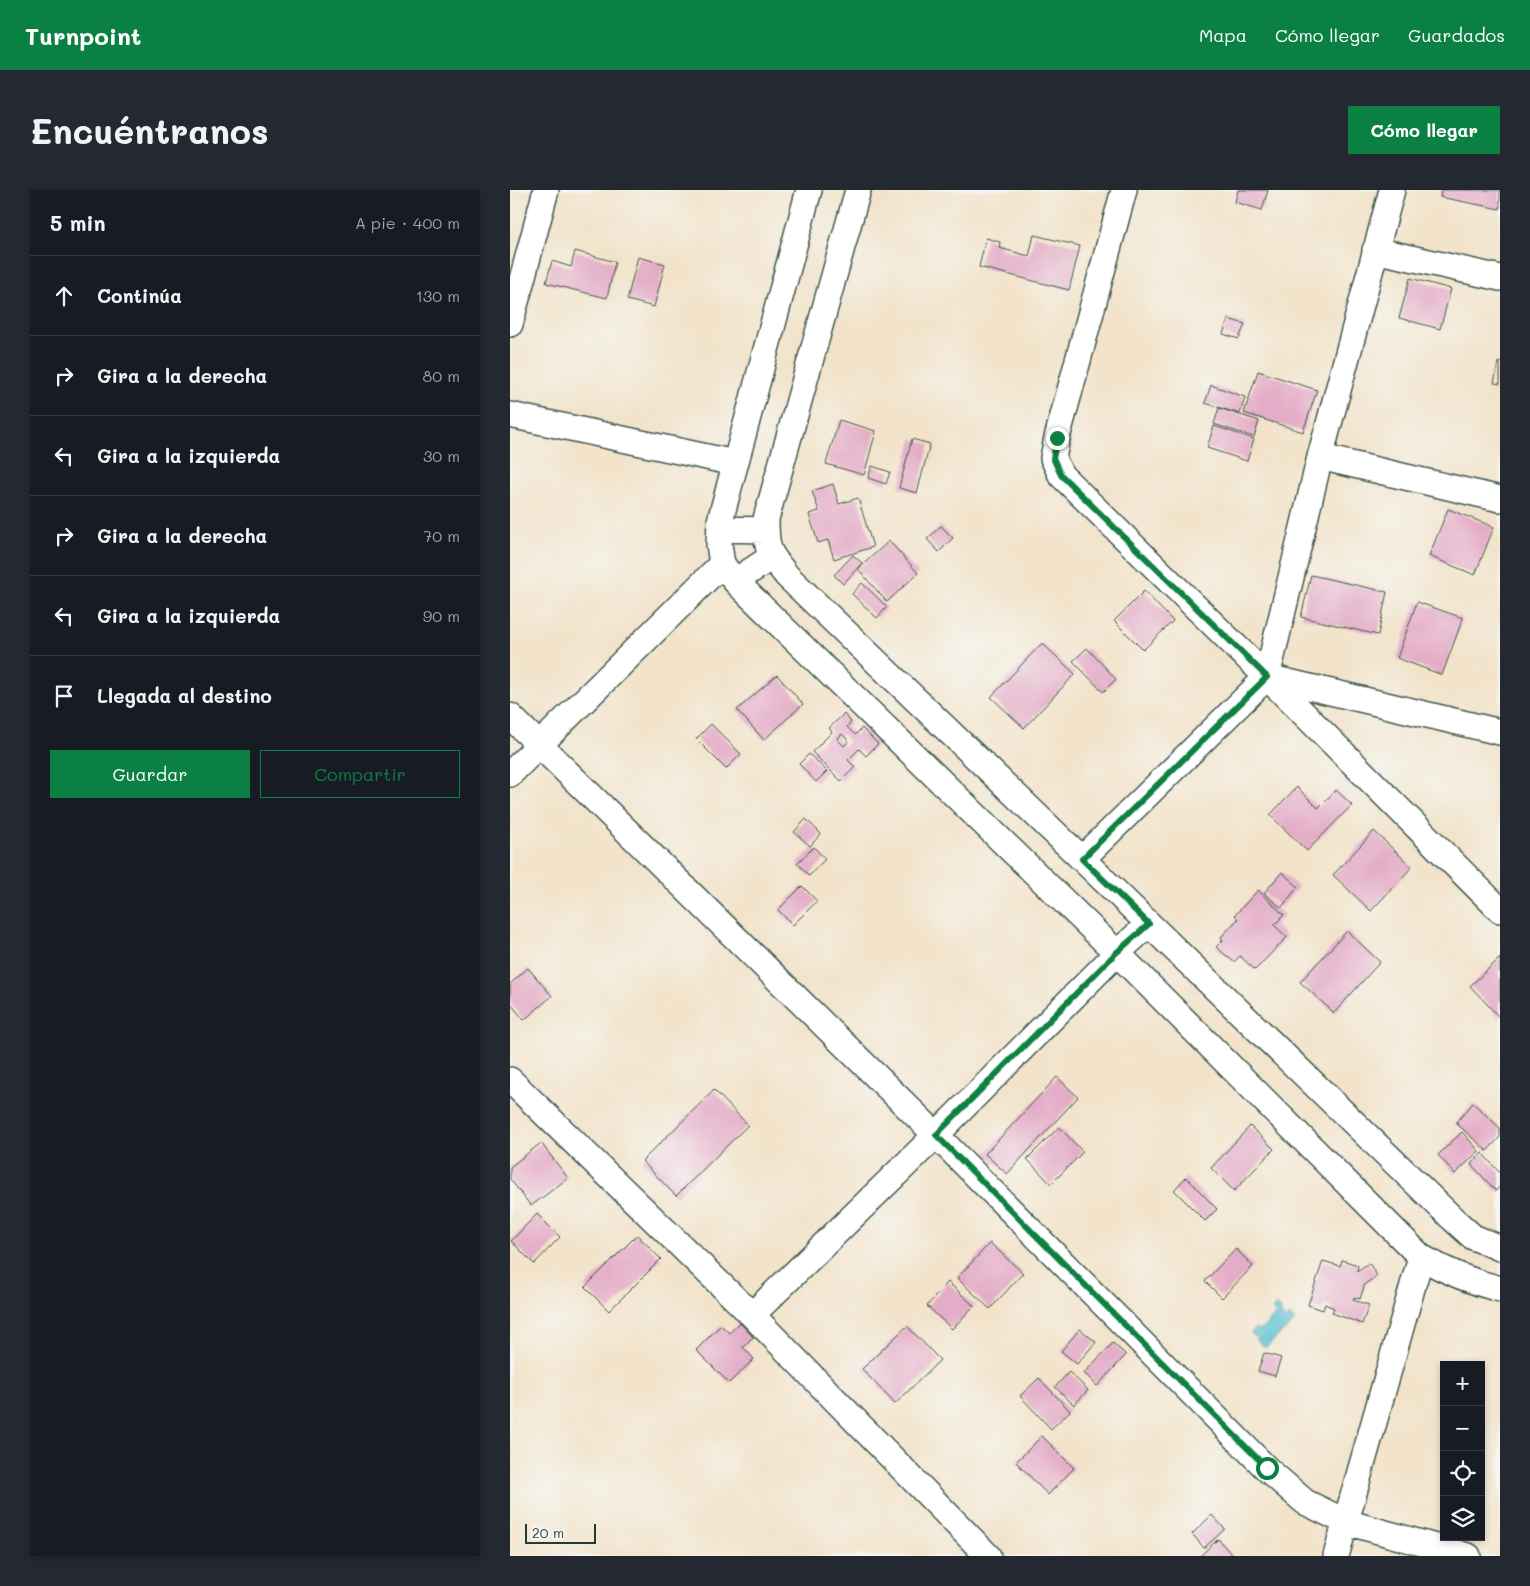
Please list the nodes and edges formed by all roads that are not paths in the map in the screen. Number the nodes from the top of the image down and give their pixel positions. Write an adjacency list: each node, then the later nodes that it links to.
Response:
1 (546, 190): 8 (street)
2 (809, 190): 11 (street)
3 (858, 190): 14 (street)
4 (1124, 190): 17 (street)
5 (1392, 190): 6 (street)
6 (1375, 250): 7 (street); 10 (street)
7 (1500, 278)
8 (510, 324)
9 (510, 415): 11 (street)
10 (1320, 457): 12 (street); 17 (street)
11 (735, 463): 13 (street)
12 (1500, 499)
13 (720, 529): 14 (street); 16 (street)
14 (766, 530): 15 (street)
15 (772, 557): 16 (street); 22 (street)
16 (728, 572): 20 (street); 25 (street)
17 (1267, 677): 19 (street); 22 (street); 23 (street)
18 (510, 716): 20 (street)
19 (1500, 732)
20 (540, 745): 21 (street); 27 (street)
21 (510, 774)
22 (1082, 859): 24 (street)
23 (1500, 910)
24 (1149, 924): 25 (street); 28 (street)
25 (1116, 953): 27 (street); 29 (street)
26 (510, 1080): 31 (street)
27 (936, 1135): 31 (street); 32 (street)
28 (1500, 1248)
29 (1421, 1257): 30 (street); 32 (street)
30 (1500, 1289)
31 (752, 1315): 33 (street)
32 (1346, 1522): 34 (street); 35 (street)
33 (988, 1556)
34 (1336, 1556)
35 (1468, 1556)

